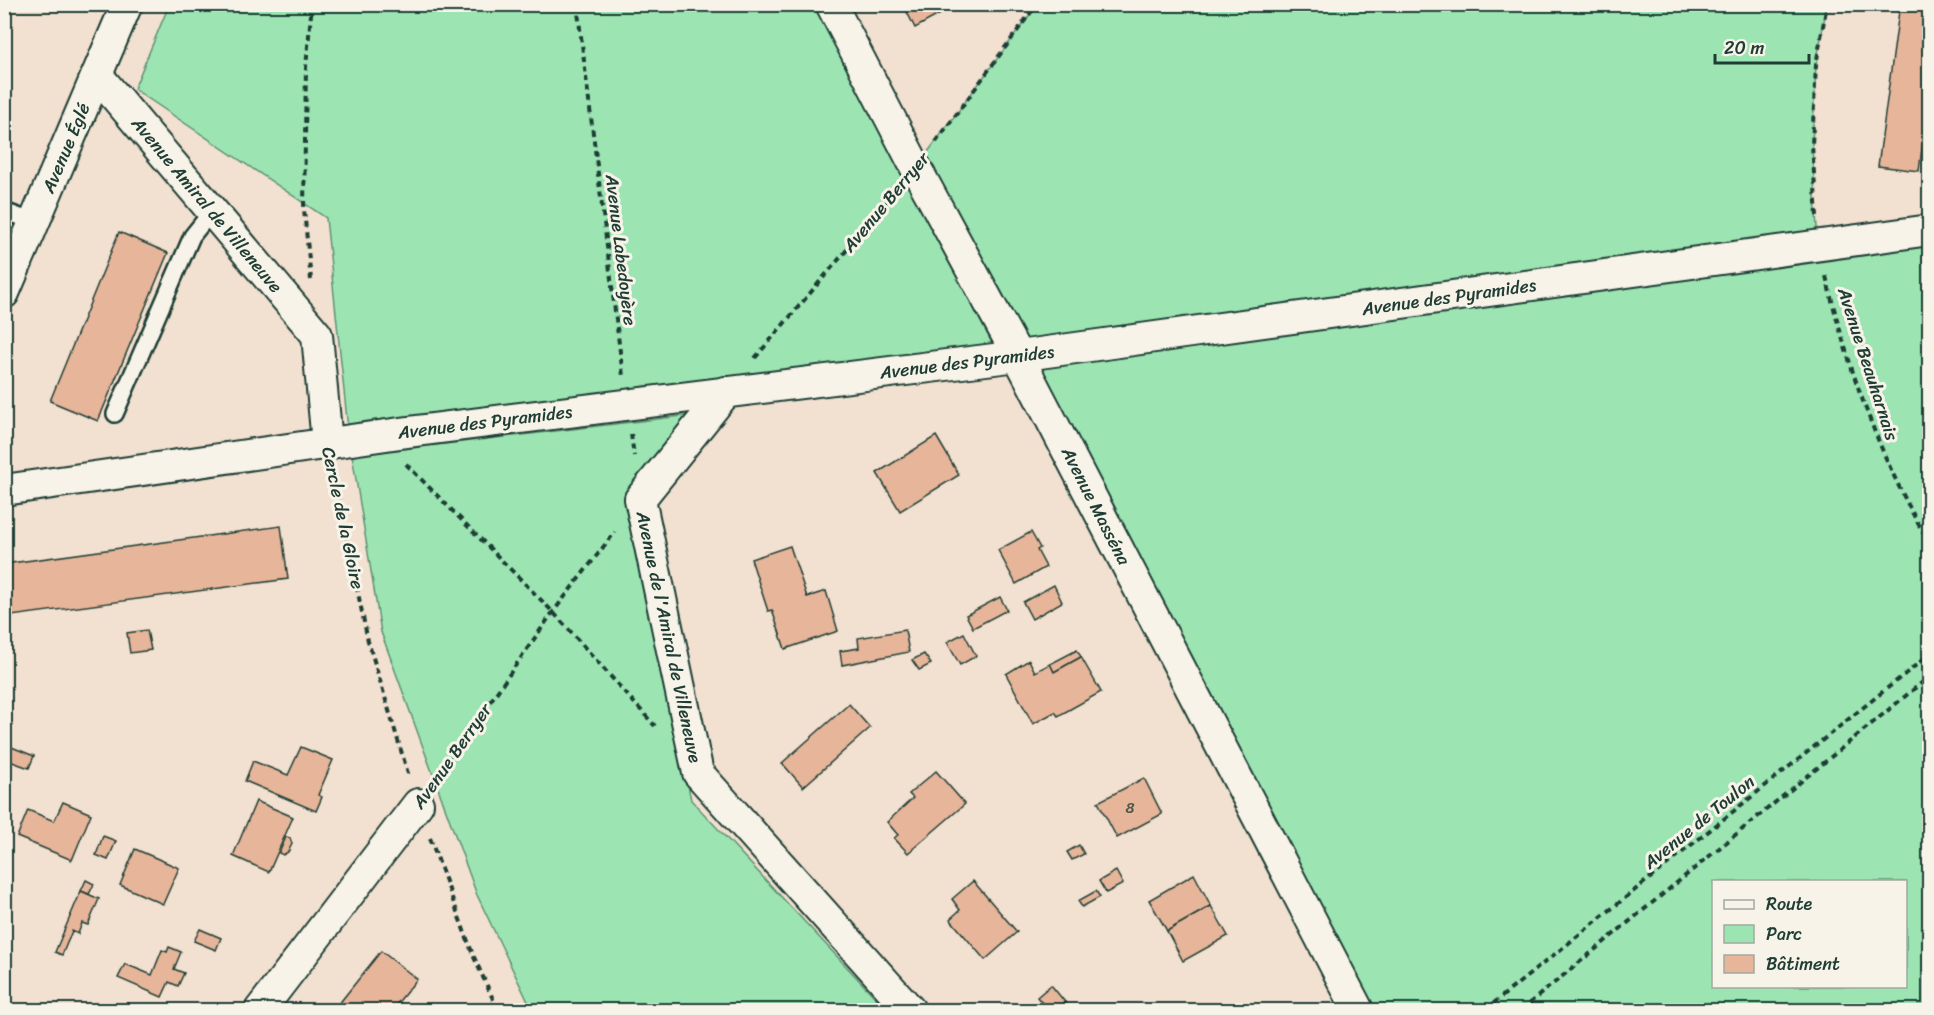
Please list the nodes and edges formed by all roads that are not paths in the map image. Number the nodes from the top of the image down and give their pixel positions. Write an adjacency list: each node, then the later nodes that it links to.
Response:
1 (127, 4): 3 (street, Avenue Églé)
2 (831, 4): 10 (street, Avenue Masséna)
3 (97, 75): 5 (street, Avenue Amiral de Villeneuve); 6 (street, Avenue Églé)
4 (4, 211): 6 (lane)
5 (212, 211): 9 (street, Avenue Amiral de Villeneuve); 12 (lane)
6 (34, 222): 8 (street, Avenue Églé)
7 (1929, 230): 10 (street, Avenue des Pyramides)
8 (4, 292)
9 (317, 334): 13 (street, Cercle de la Gloire)
10 (1018, 356): 11 (street, Avenue des Pyramides); 18 (street, Avenue Masséna)
11 (726, 392): 13 (street, Avenue des Pyramides); 17 (street, Avenue de l'Amiral de Villeneuve)
12 (115, 414)
13 (327, 443): 14 (street, Avenue des Pyramides)
14 (4, 490)
15 (418, 804): 16 (street, Avenue Berryer)
16 (260, 1011)
17 (910, 1011)
18 (1358, 1011)

